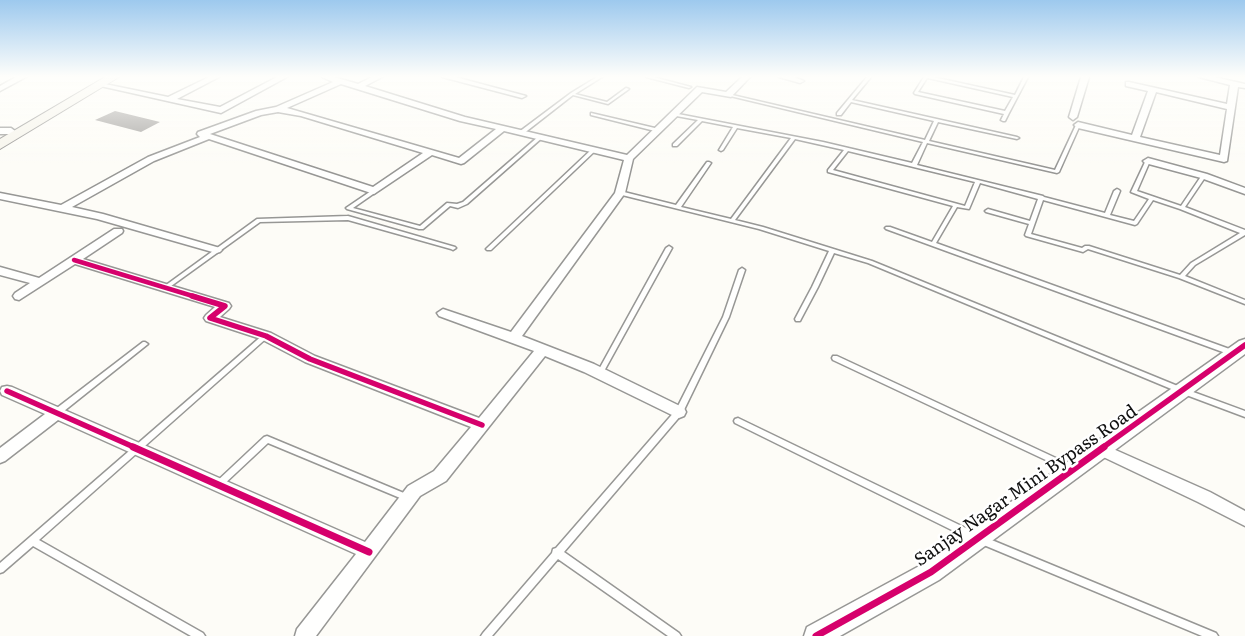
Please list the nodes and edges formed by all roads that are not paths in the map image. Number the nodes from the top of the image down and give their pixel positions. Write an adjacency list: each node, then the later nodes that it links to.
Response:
1 (53, 107): 29 (main road)
2 (60, 107): 37 (main road)
3 (206, 107): 4 (street)
4 (227, 107)
5 (283, 107): 17 (street)
6 (425, 107): 27 (street)
7 (556, 107): 30 (lane)
8 (681, 107): 20 (street)
9 (777, 107): 36 (lane)
10 (845, 107): 21 (lane)
11 (876, 107): 23 (lane)
12 (978, 107): 18 (lane)
13 (1010, 107): 18 (lane)
14 (1078, 107): 25 (street)
15 (1147, 107): 35 (street)
16 (1231, 107): 35 (street)
17 (278, 109): 31 (street); 42 (street)
18 (1007, 113): 24 (lane)
19 (593, 114): 28 (lane)
20 (673, 114): 22 (lane); 28 (street)
21 (839, 114)
22 (700, 120): 26 (lane); 38 (lane)
23 (938, 120): 34 (lane); 36 (lane)
24 (1003, 120)
25 (1075, 121): 35 (street); 36 (lane)
26 (735, 127): 33 (lane); 41 (lane)
27 (503, 128): 30 (street); 42 (street)
28 (657, 130): 43 (street)
29 (4, 133)
30 (522, 133): 32 (street)
31 (207, 137): 49 (street); 58 (street)
32 (540, 137): 40 (street); 49 (lane)
33 (793, 138): 39 (lane); 62 (lane)
34 (1017, 138)
35 (1135, 138)
36 (926, 142): 46 (lane)
37 (0, 145)
38 (675, 145)
39 (847, 149): 46 (lane); 56 (lane)
40 (594, 150): 43 (street); 70 (lane)
41 (721, 150)
42 (430, 152): 49 (street)
43 (628, 158): 52 (street)
44 (1148, 161): 47 (street); 55 (lane)
45 (708, 163): 57 (lane)
46 (914, 165): 48 (lane)
47 (1204, 176): 51 (street); 59 (lane)
48 (978, 181): 54 (lane); 56 (lane)
49 (374, 191)
50 (1117, 191): 61 (lane)
51 (1245, 192)
52 (620, 193): 57 (lane); 84 (street)
53 (0, 196): 58 (street)
54 (1041, 197): 61 (lane); 63 (lane)
55 (1152, 198): 59 (lane); 61 (lane)
56 (956, 205): 67 (lane)
57 (678, 207): 62 (lane)
58 (63, 208): 71 (street)
59 (1182, 208): 66 (lane)
60 (988, 211): 63 (lane)
61 (1107, 215)
62 (732, 221): 72 (lane)
63 (1032, 223): 76 (lane)
64 (888, 228): 67 (lane)
65 (118, 231): 73 (street)
66 (1245, 233): 76 (lane)
67 (933, 244): 87 (lane)
68 (453, 248): 71 (lane)
69 (669, 248): 89 (lane)
70 (489, 249)
71 (216, 250): 78 (lane)
72 (832, 250): 82 (lane); 91 (lane)
73 (74, 260): 77 (street); 78 (street)
74 (742, 270): 92 (lane)
75 (0, 272): 77 (street)
76 (1180, 278): 80 (lane)
77 (41, 282): 79 (street)
78 (164, 288): 83 (street)
79 (19, 296)
80 (1245, 302)
81 (443, 313): 84 (street)
82 (798, 319)
83 (266, 336): 96 (street); 97 (lane)
84 (514, 338): 86 (street)
85 (145, 344): 93 (lane)
86 (543, 349): 89 (street); 96 (street)
87 (1239, 349): 91 (street, Sanjay Nagar Mini Bypass Road)
88 (835, 358): 100 (lane)
89 (600, 373): 92 (street)
90 (7, 391): 93 (street)
91 (1183, 391): 94 (lane); 98 (street, Sanjay Nagar Mini Bypass Road)
92 (679, 412): 107 (lane)
93 (56, 413): 97 (street); 99 (street)
94 (1245, 414)
95 (738, 421): 104 (lane)
96 (482, 425): 102 (street)
97 (137, 449): 101 (street); 105 (lane)
98 (1102, 450): 100 (street, Sanjay Nagar Mini Bypass Road); 103 (street)
99 (0, 457)
100 (1073, 470): 104 (street, Sanjay Nagar Mini Bypass Road)
101 (218, 485): 102 (lane); 106 (street)
102 (409, 498): 106 (street)
103 (1245, 519)
104 (978, 538): 113 (street, Sanjay Nagar Mini Bypass Road); 114 (lane)
105 (32, 541): 108 (lane); 109 (lane)
106 (369, 552): 110 (street)
107 (556, 552): 111 (lane); 112 (lane)
108 (0, 569)
109 (200, 636)
110 (304, 636)
111 (486, 636)
112 (676, 636)
113 (816, 636)
114 (1213, 636)

